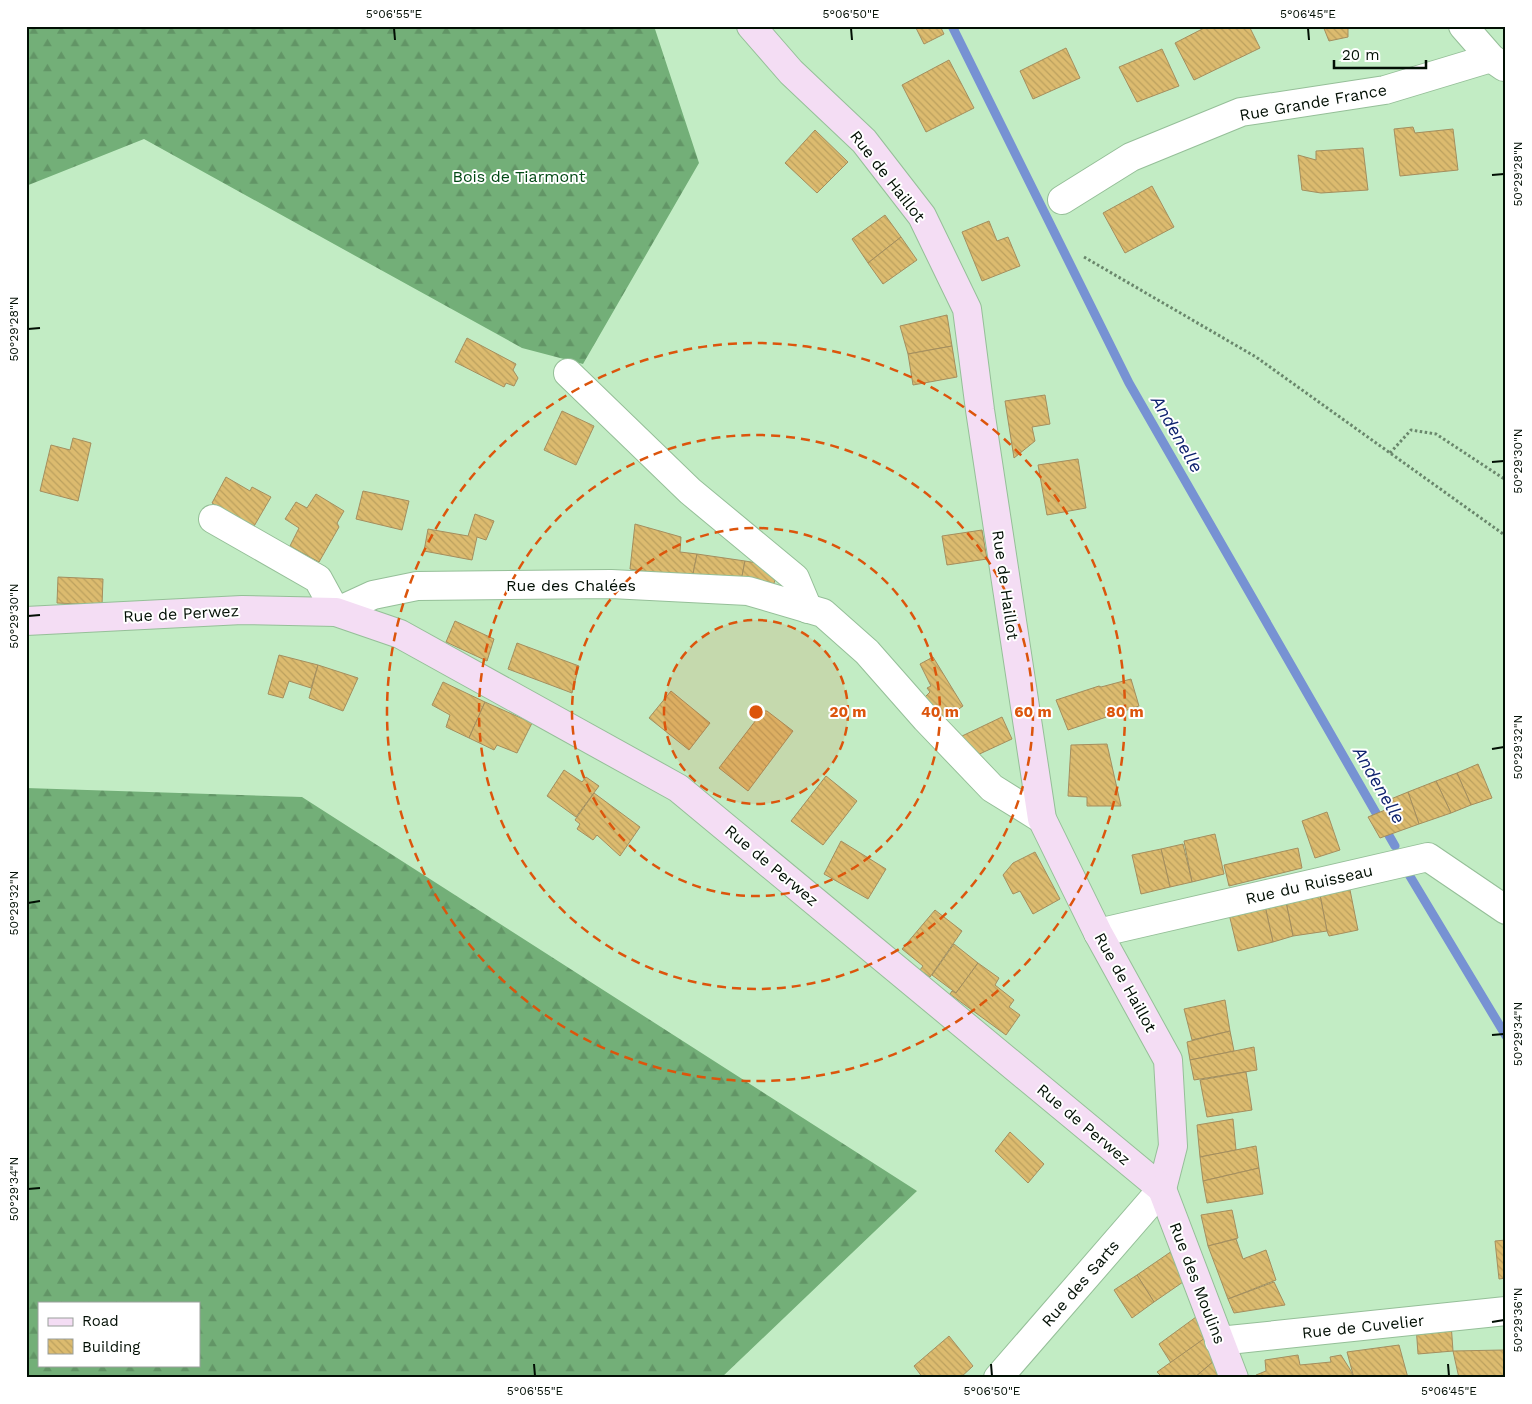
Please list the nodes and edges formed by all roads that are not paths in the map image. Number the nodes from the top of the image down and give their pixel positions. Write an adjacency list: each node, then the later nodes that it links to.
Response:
1 (751, 26): 10 (street, Rue de Haillot)
2 (1463, 26): 3 (street, Rue Grande France)
3 (1498, 63): 4 (street, Rue Grande France)
4 (1062, 200)
5 (568, 373): 7 (street)
6 (213, 519): 8 (street)
7 (808, 609): 8 (street, Rue des Chalées); 10 (street, Rue des Chalées)
8 (336, 612): 9 (street, Rue de Perwez); 13 (street, Rue de Perwez)
9 (26, 621)
10 (1042, 819): 12 (street, Rue de Haillot)
11 (1506, 910): 12 (street, Rue du Ruisseau)
12 (1098, 933): 13 (street, Rue de Haillot)
13 (1162, 1189): 15 (street, Rue des Moulins); 16 (street, Rue des Sarts)
14 (1506, 1311): 15 (street, Rue de Cuvelier)
15 (1219, 1342): 17 (street, Rue des Moulins)
16 (998, 1378)
17 (1234, 1378)

